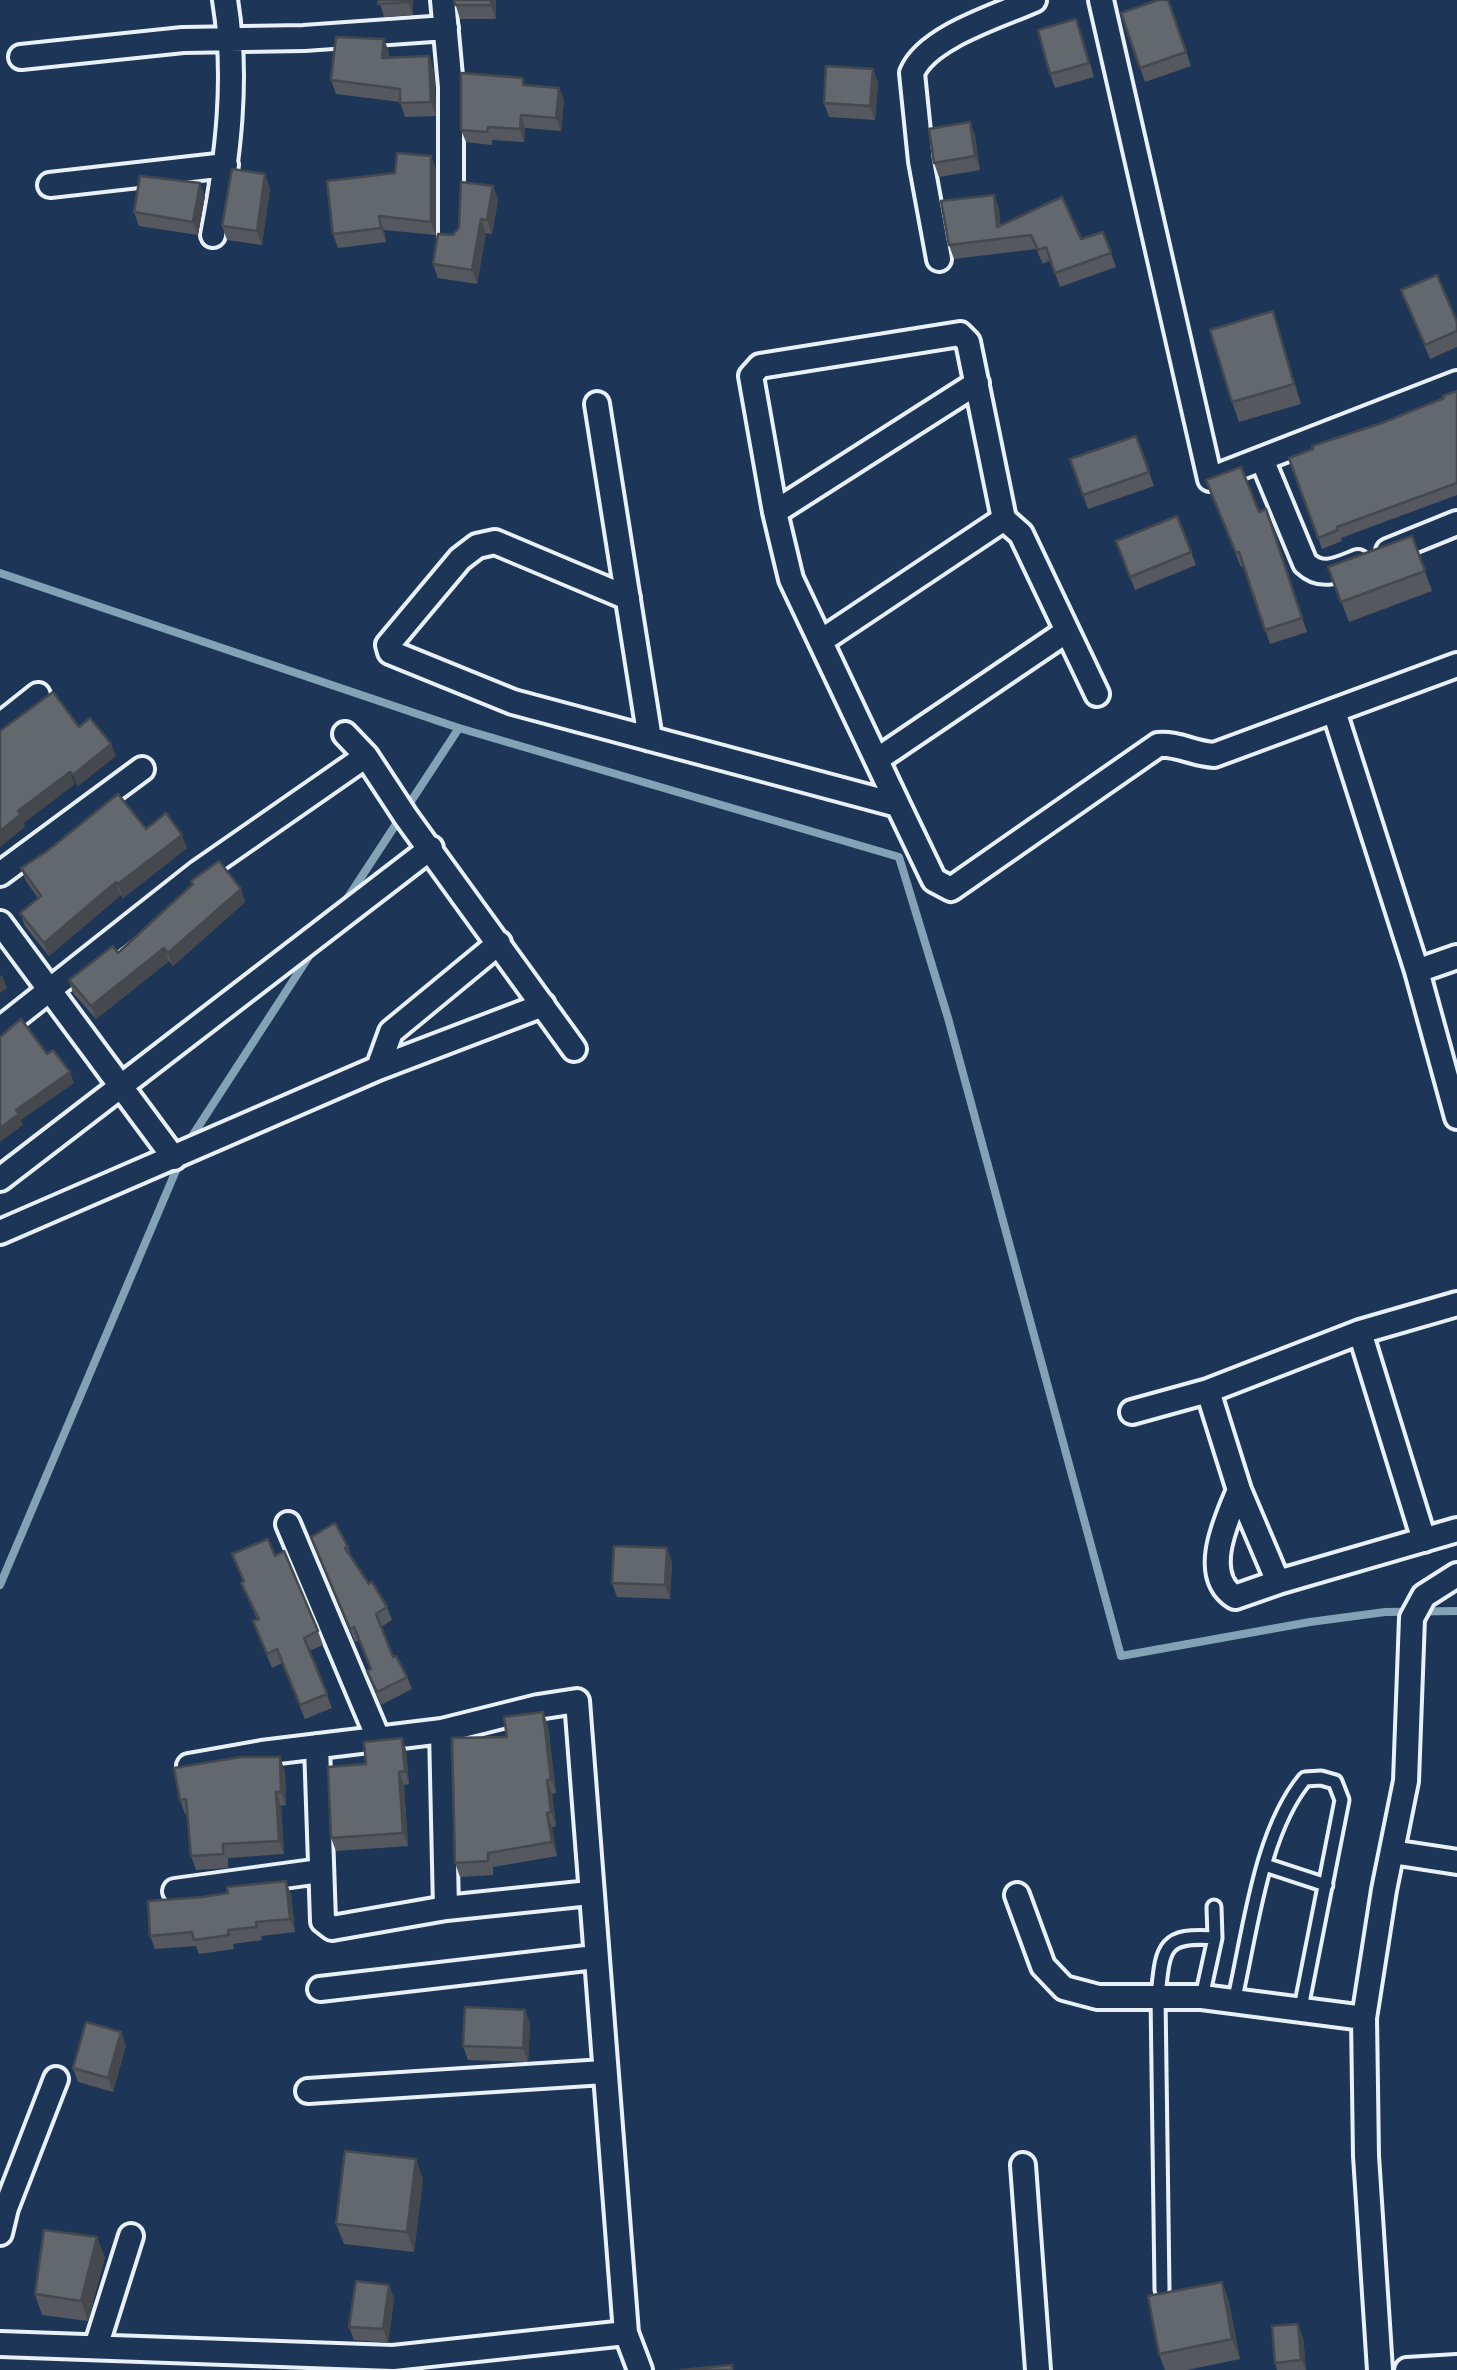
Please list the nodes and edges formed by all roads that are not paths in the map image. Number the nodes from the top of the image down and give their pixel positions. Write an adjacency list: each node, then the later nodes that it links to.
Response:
1 (225, 0): 6 (street)
2 (443, 0): 5 (street)
3 (1101, 0): 16 (street)
4 (1020, 3): 12 (street)
5 (446, 28): 6 (street); 11 (street)
6 (232, 40): 7 (street); 8 (street)
7 (22, 58)
8 (226, 165): 9 (street); 10 (street)
9 (50, 185)
10 (213, 235)
11 (452, 235)
12 (939, 259)
13 (977, 383): 17 (street); 17 (street); 18 (street)
14 (1457, 383): 16 (street)
15 (597, 404): 20 (street)
16 (1262, 459): 19 (street)
17 (774, 512): 22 (street)
18 (1004, 519): 21 (street); 22 (street)
19 (1457, 523)
20 (628, 598): 29 (street); 29 (street)
21 (1067, 631): 24 (street); 31 (street)
22 (821, 640): 31 (street)
23 (1457, 665): 26 (street)
24 (1096, 694)
25 (38, 695): 27 (street)
26 (1334, 711): 33 (street); 39 (street)
27 (0, 725)
28 (345, 734): 30 (street)
29 (650, 739): 33 (street)
30 (366, 756): 34 (street); 40 (street)
31 (878, 759): 33 (street)
32 (142, 768): 35 (street)
33 (898, 805)
34 (432, 848): 37 (street); 45 (street)
35 (0, 874)
36 (0, 923): 40 (street)
37 (499, 943): 41 (street); 44 (street)
38 (1457, 957): 39 (street)
39 (1417, 971): 46 (street)
40 (50, 991): 42 (street); 45 (street)
41 (544, 1005): 43 (street); 44 (street)
42 (0, 1030)
43 (574, 1048)
44 (378, 1068): 47 (street)
45 (120, 1088): 47 (street); 48 (street)
46 (1457, 1117)
47 (179, 1155): 49 (street)
48 (0, 1179)
49 (0, 1232)
50 (1457, 1304): 51 (street)
51 (1360, 1332): 52 (street); 57 (street)
52 (1208, 1391): 53 (street); 54 (street)
53 (1132, 1412)
54 (1239, 1490): 59 (street); 59 (street)
55 (288, 1524): 61 (street)
56 (1457, 1530): 57 (street)
57 (1424, 1540): 59 (street)
58 (1457, 1576): 64 (street)
59 (1278, 1582)
60 (442, 1731): 61 (street); 70 (street); 73 (street)
61 (378, 1738): 62 (street)
62 (317, 1746): 63 (street); 67 (street)
63 (189, 1766)
64 (1392, 1852): 65 (street); 81 (street)
65 (1457, 1862)
66 (1266, 1865): 68 (lane); 68 (lane); 79 (lane)
67 (320, 1871): 69 (street); 73 (street)
68 (1326, 1886): 80 (lane)
69 (175, 1891)
70 (590, 1893): 73 (street); 75 (street)
71 (1017, 1896): 77 (street)
72 (1214, 1907): 74 (lane)
73 (446, 1908)
74 (1215, 1938): 77 (lane); 78 (lane)
75 (595, 1957): 76 (street); 82 (street)
76 (320, 1989)
77 (1158, 1996): 78 (street); 89 (lane)
78 (1202, 1997): 79 (street)
79 (1234, 2002): 80 (street)
80 (1302, 2008): 81 (street)
81 (1364, 2018): 97 (street)
82 (604, 2072): 84 (street); 90 (street)
83 (56, 2079): 86 (street)
84 (308, 2092)
85 (1023, 2165): 96 (street)
86 (3, 2207): 87 (street)
87 (0, 2233)
88 (131, 2236): 92 (street)
89 (1162, 2290)
90 (626, 2333): 93 (street); 95 (street)
91 (0, 2344): 92 (street)
92 (96, 2348): 93 (street)
93 (135, 2359)
94 (1457, 2366): 98 (street)
95 (640, 2370)
96 (1038, 2370)
97 (1380, 2370)
98 (1406, 2370)

